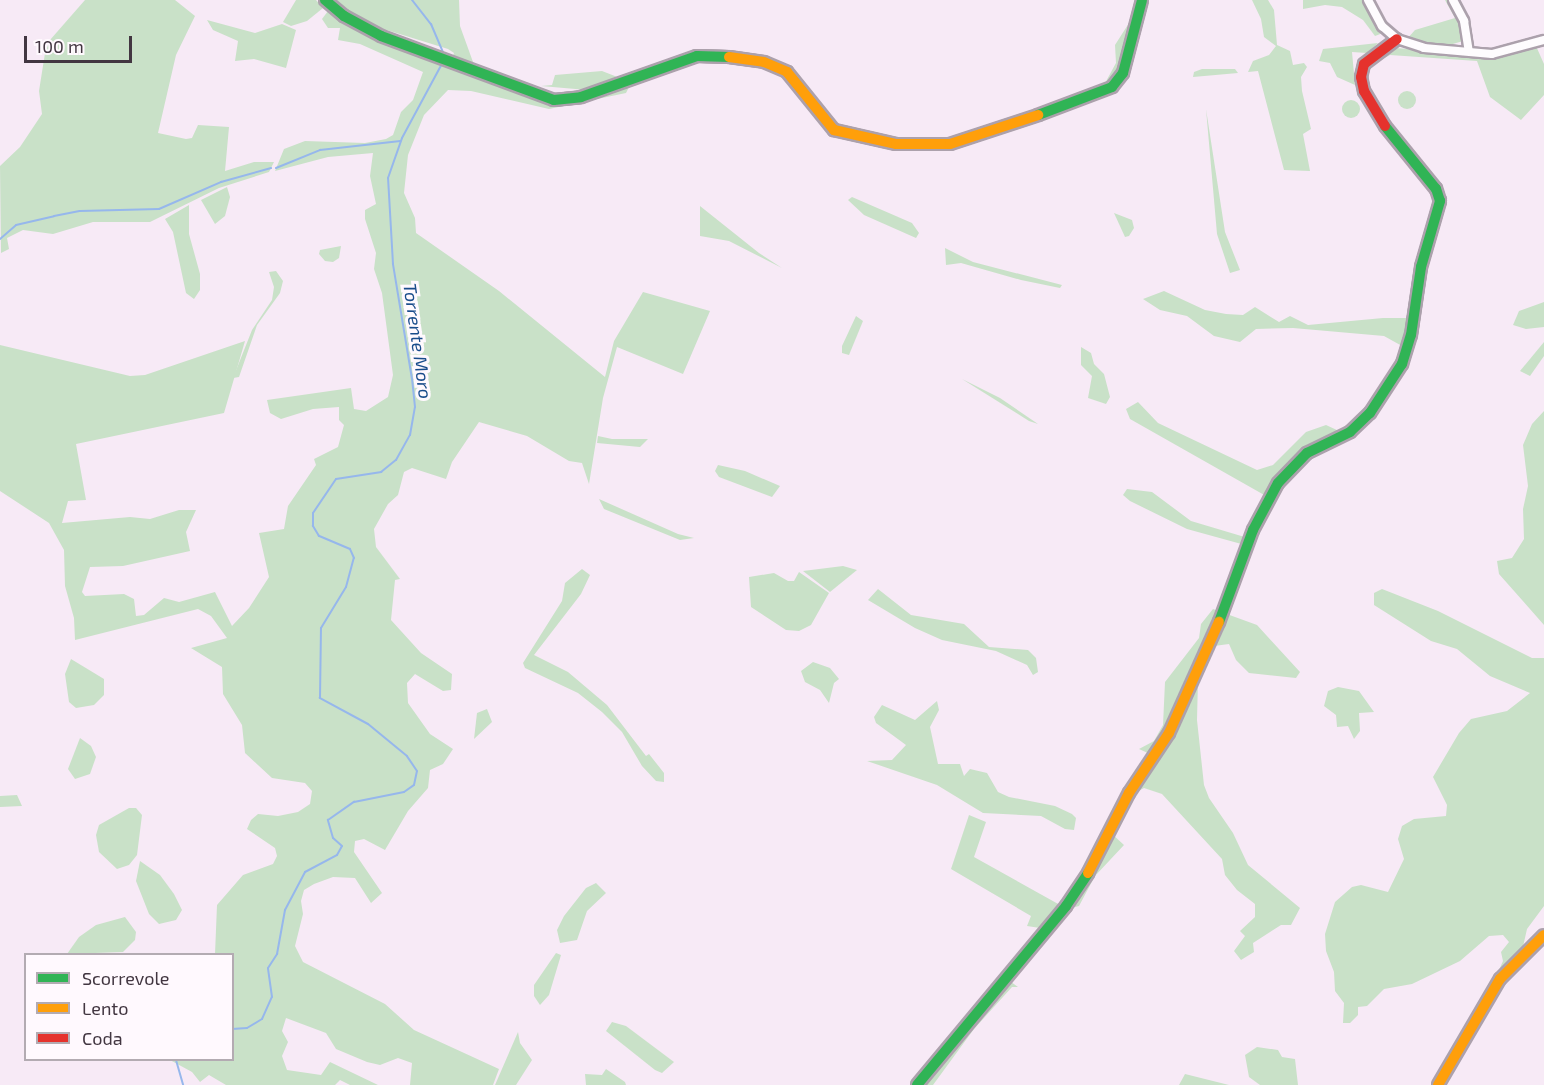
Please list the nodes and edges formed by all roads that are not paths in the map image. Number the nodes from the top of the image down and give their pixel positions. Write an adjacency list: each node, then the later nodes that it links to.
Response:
1 (325, 0): 2 (street)
2 (1142, 0)
3 (1368, 0): 5 (street)
4 (1453, 0): 7 (street)
5 (1397, 39): 7 (street); 9 (street)
6 (1544, 40): 7 (street)
7 (1469, 51)
8 (1544, 935): 10 (street)
9 (917, 1085)
10 (1438, 1085)

